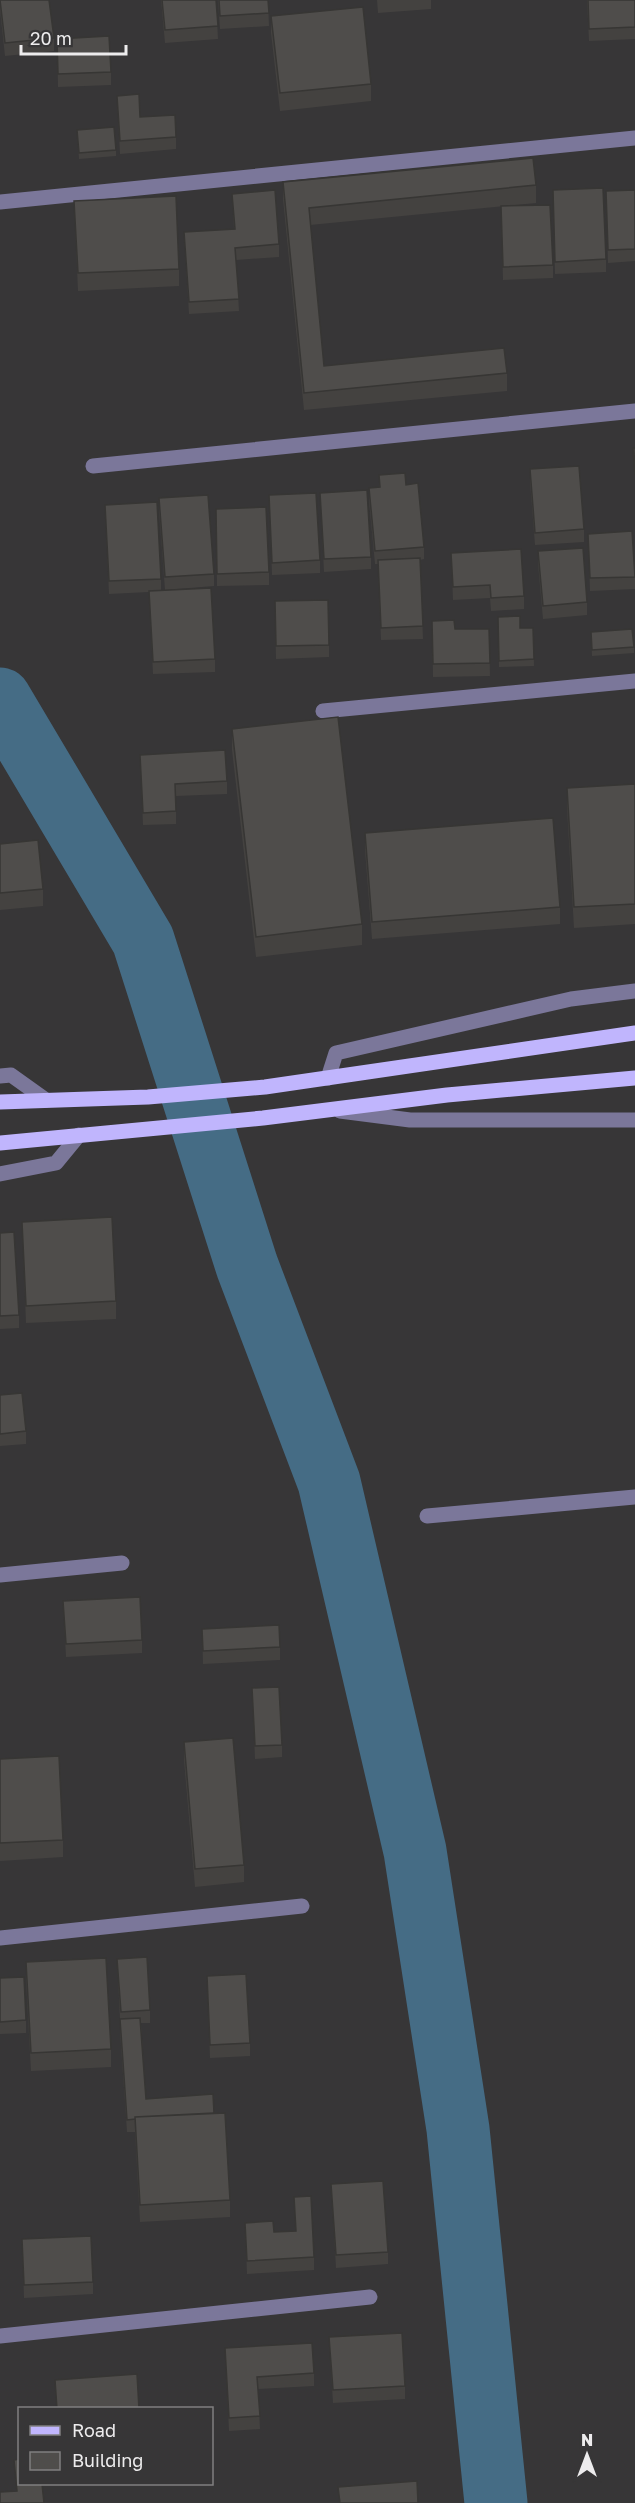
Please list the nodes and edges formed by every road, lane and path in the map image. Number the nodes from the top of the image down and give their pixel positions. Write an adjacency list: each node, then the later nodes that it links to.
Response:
1 (635, 138): 2 (street)
2 (0, 202)
3 (635, 411): 4 (street)
4 (93, 466)
5 (635, 681): 6 (street)
6 (323, 711)
7 (635, 991): 10 (street)
8 (635, 1033): 10 (main road)
9 (0, 1076): 12 (street)
10 (328, 1078): 12 (main road)
11 (635, 1078): 14 (main road)
12 (46, 1100): 13 (main road)
13 (0, 1102)
14 (328, 1110): 15 (street); 16 (main road)
15 (635, 1120)
16 (79, 1135): 17 (main road); 18 (street)
17 (0, 1143)
18 (0, 1174)
19 (635, 1497): 20 (street)
20 (427, 1516)
21 (122, 1563): 22 (street)
22 (0, 1575)
23 (302, 1906): 24 (street)
24 (0, 1938)
25 (370, 2297): 26 (street)
26 (0, 2336)

